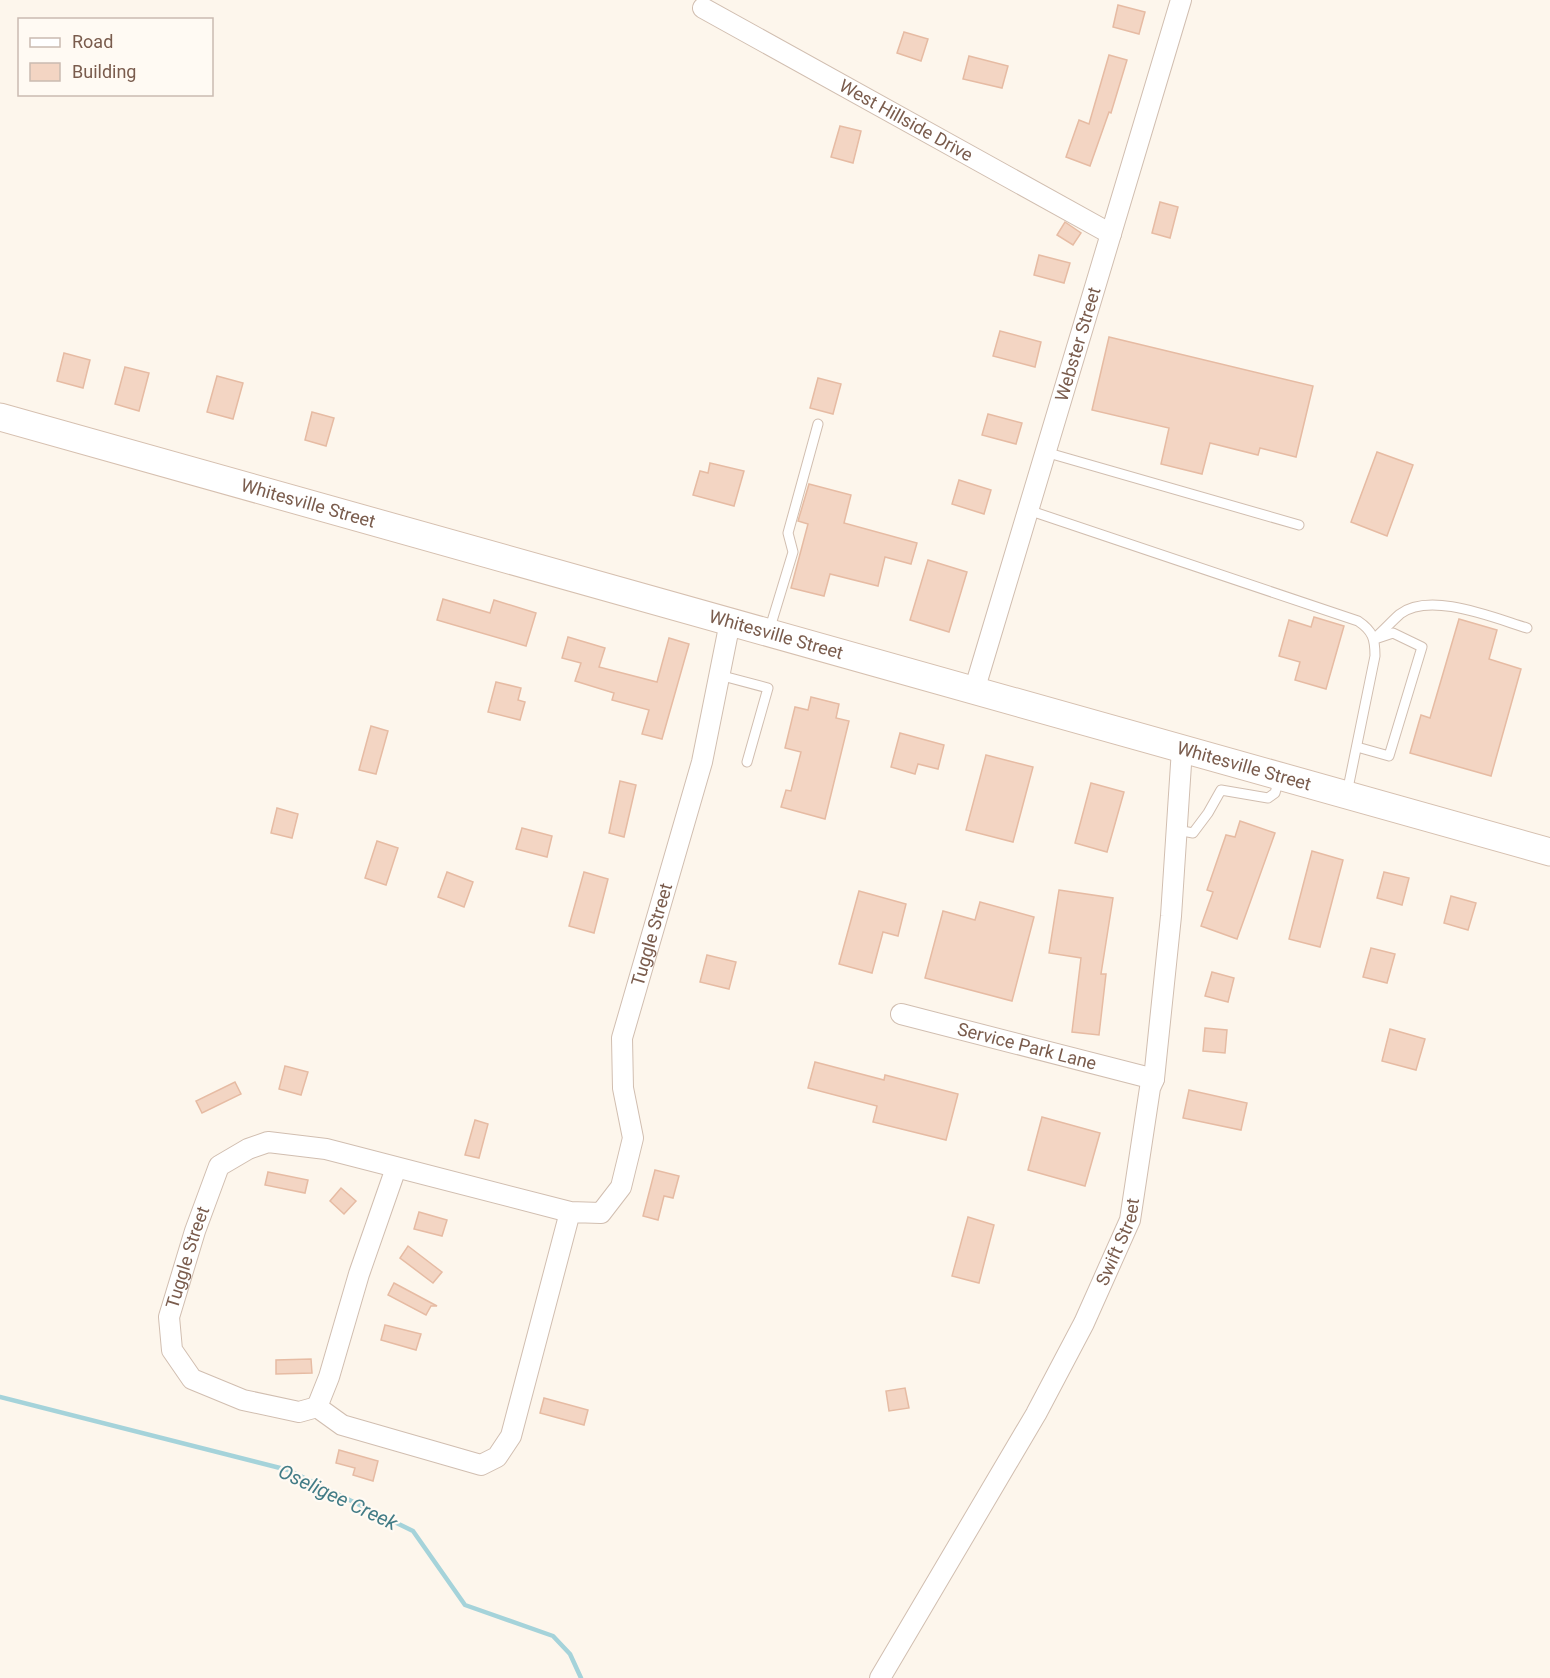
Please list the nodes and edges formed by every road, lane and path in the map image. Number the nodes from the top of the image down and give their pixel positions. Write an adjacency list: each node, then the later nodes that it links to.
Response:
1 (1181, 0): 3 (street, Webster Street)
2 (703, 8): 3 (street, West Hillside Drive)
3 (1111, 234): 6 (street, Webster Street)
4 (0, 417): 9 (main road, Whitesville Street)
5 (818, 424): 11 (lane)
6 (1045, 452): 7 (street, Webster Street); 8 (lane)
7 (1028, 510): 12 (lane); 14 (street, Webster Street)
8 (1299, 525)
9 (730, 622): 11 (main road, Whitesville Street); 13 (street, Tuggle Street)
10 (1527, 628): 12 (lane)
11 (769, 633): 14 (main road, Whitesville Street)
12 (1375, 639): 15 (lane); 15 (lane)
13 (720, 675): 17 (lane); 25 (street, Tuggle Street)
14 (974, 691): 16 (main road, Whitesville Street)
15 (1357, 747): 19 (lane)
16 (1182, 749): 18 (main road, Whitesville Street); 20 (street, Swift Street)
17 (747, 762)
18 (1280, 777): 19 (main road, Whitesville Street); 20 (lane)
19 (1347, 795): 21 (main road, Whitesville Street)
20 (1177, 830): 23 (street, Swift Street)
21 (1550, 852)
22 (902, 1014): 23 (street, Service Park Lane)
23 (1154, 1079): 27 (street, Swift Street)
24 (396, 1168): 25 (street, Tuggle Street); 26 (street); 26 (street, Tuggle Street)
25 (570, 1212): 26 (street)
26 (317, 1407)
27 (880, 1678)

